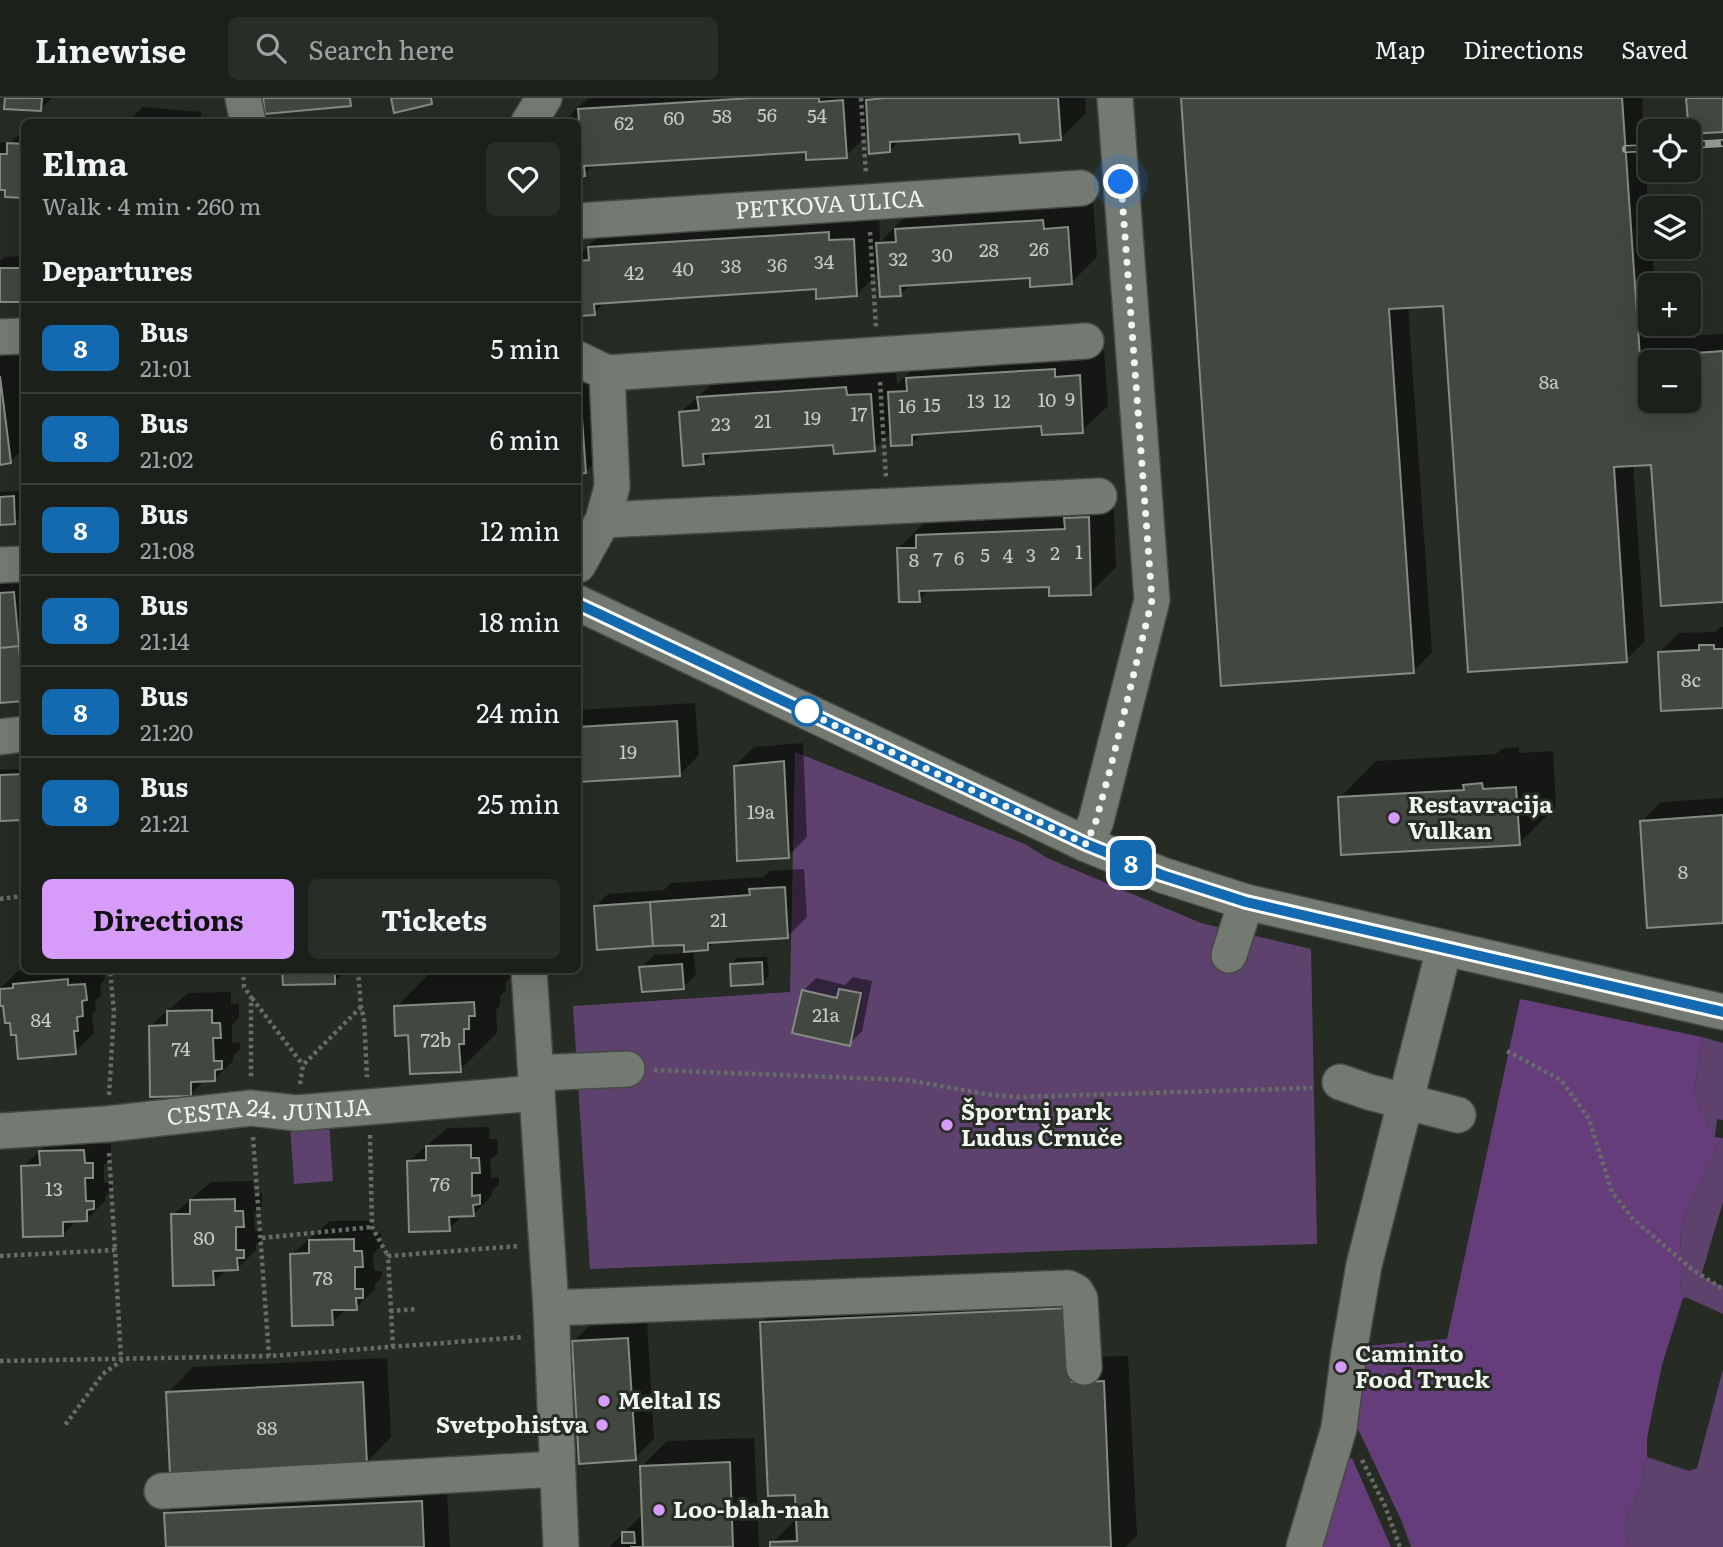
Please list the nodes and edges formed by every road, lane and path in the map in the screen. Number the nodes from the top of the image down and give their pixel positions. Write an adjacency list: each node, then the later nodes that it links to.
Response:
1 (243, 98): 5 (street)
2 (544, 98): 6 (street)
3 (861, 98): 8 (path)
4 (1115, 98): 24 (street)
5 (247, 119)
6 (531, 119)
7 (1081, 188): 8 (street, PETKOVA ULICA)
8 (868, 202): 9 (street, PETKOVA ULICA); 13 (path)
9 (581, 221)
10 (21, 335): 11 (street)
11 (0, 337)
12 (1086, 341): 13 (street)
13 (878, 355): 14 (street); 16 (path)
14 (592, 366): 17 (street)
15 (1100, 496): 16 (street)
16 (888, 506): 17 (street)
17 (603, 520): 18 (street)
18 (581, 560)
19 (21, 564): 20 (street)
20 (0, 565)
21 (581, 604): 24 (street)
22 (21, 734): 23 (street)
23 (0, 737)
24 (1086, 844): 27 (street)
25 (21, 897): 26 (path)
26 (0, 899)
27 (1246, 902): 28 (street); 29 (street)
28 (1444, 949): 36 (street); 42 (street)
29 (1230, 955)
30 (110, 973): 47 (path)
31 (243, 973): 34 (path)
32 (358, 973): 35 (path)
33 (528, 973): 41 (street)
34 (251, 997): 38 (path); 43 (path)
35 (360, 1007): 38 (path); 44 (path)
36 (1723, 1012)
37 (1507, 1051): 55 (path)
38 (303, 1065): 45 (path)
39 (627, 1069): 40 (path); 41 (street, CESTA 24. JUNIJA)
40 (1340, 1082): 42 (street)
41 (537, 1083): 44 (street, CESTA 24. JUNIJA); 58 (street)
42 (1407, 1102): 46 (street); 65 (street)
43 (251, 1108): 45 (street, CESTA 24. JUNIJA); 47 (street, CESTA 24. JUNIJA); 50 (path)
44 (369, 1108): 45 (street, CESTA 24. JUNIJA); 49 (path)
45 (296, 1113)
46 (1458, 1115)
47 (107, 1124): 48 (street, CESTA 24. JUNIJA); 52 (path)
48 (0, 1131)
49 (372, 1227): 50 (path); 54 (path)
50 (262, 1238): 60 (path)
51 (523, 1246): 54 (path)
52 (115, 1250): 53 (path); 62 (path)
53 (0, 1256)
54 (388, 1256): 57 (path)
55 (1723, 1290)
56 (418, 1309): 57 (path)
57 (390, 1311): 59 (path)
58 (551, 1321): 59 (path); 63 (street); 66 (street)
59 (393, 1347): 60 (path)
60 (269, 1356): 62 (path)
61 (0, 1361): 62 (path)
62 (121, 1361): 64 (path)
63 (1083, 1367)
64 (65, 1425)
65 (1339, 1428): 69 (street); 70 (path)
66 (556, 1469): 67 (street); 68 (street)
67 (162, 1491)
68 (561, 1547)
69 (1304, 1547)
70 (1401, 1547)

